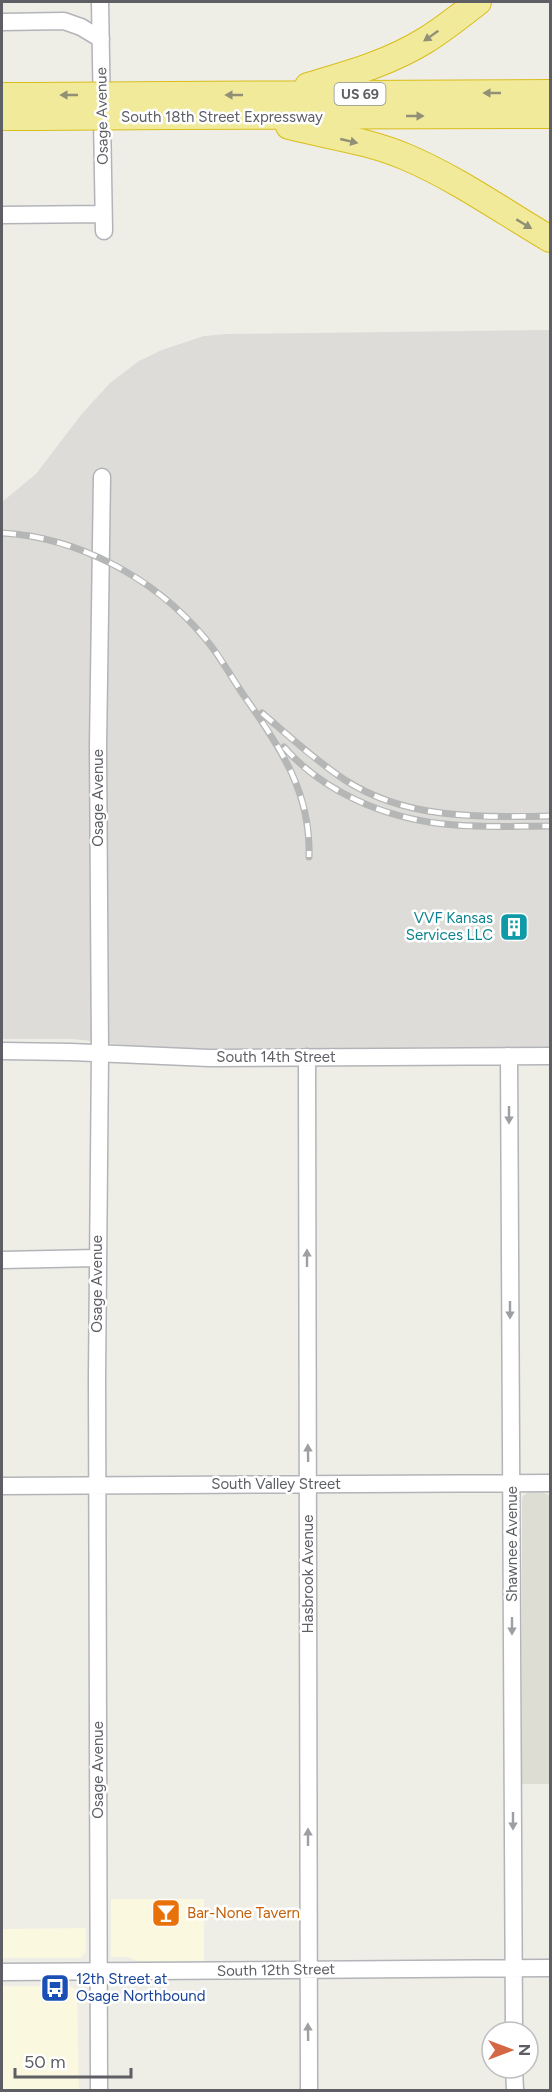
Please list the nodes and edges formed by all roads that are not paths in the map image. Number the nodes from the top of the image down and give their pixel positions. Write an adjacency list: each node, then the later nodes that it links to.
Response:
1 (100, 2): 4 (street, Osage Avenue)
2 (478, 2): 6 (highway, one-way to 6)
3 (2, 22): 4 (street)
4 (101, 39): 13 (street, Osage Avenue)
5 (550, 93): 6 (highway, South 18th Street Expressway / US 69, one-way to 6)
6 (279, 94): 9 (highway, South 18th Street Expressway / US 69, one-way to 9)
7 (2, 96): 8 (highway, South 18th Street Expressway / US 69)
8 (35, 106): 9 (highway, South 18th Street Expressway / US 69, bridge); 11 (highway, South 18th Street Expressway / US 69)
9 (170, 106): 12 (highway, South 18th Street Expressway / US 69)
10 (550, 115): 12 (highway, South 18th Street Expressway / US 69, one-way to 10)
11 (2, 117)
12 (251, 117): 16 (highway, one-way to 16)
13 (103, 214): 14 (street); 15 (street, Osage Avenue)
14 (2, 215)
15 (104, 231)
16 (550, 240)
17 (102, 477): 19 (street, Osage Avenue)
18 (2, 1052): 19 (street, South 14th Street)
19 (100, 1053): 22 (street, South 14th Street); 23 (street, Osage Avenue)
20 (509, 1056): 21 (street, South 14th Street); 22 (street, South 14th Street); 26 (street, Shawnee Avenue, one-way to 26)
21 (550, 1056)
22 (307, 1057): 25 (street, Hasbrook Avenue, one-way to 22)
23 (97, 1258): 24 (street); 28 (street, Osage Avenue)
24 (2, 1260)
25 (309, 1483): 26 (street, South Valley Street); 28 (street, South Valley Street); 33 (street, Hasbrook Avenue, one-way to 25)
26 (512, 1483): 27 (street, South Valley Street); 31 (street, Shawnee Avenue, one-way to 31)
27 (550, 1483)
28 (97, 1485): 29 (street, South Valley Street); 32 (street, Osage Avenue)
29 (2, 1486)
30 (550, 1968): 31 (street, South 12th Street)
31 (514, 1969): 33 (street, South 12th Street); 35 (street, Shawnee Avenue)
32 (99, 1971): 33 (street, South 12th Street); 34 (street, South 12th Street); 36 (street, Osage Avenue)
33 (308, 1971): 37 (street, Hasbrook Avenue, one-way to 33)
34 (2, 1972)
35 (514, 2020)
36 (99, 2091)
37 (309, 2091)

